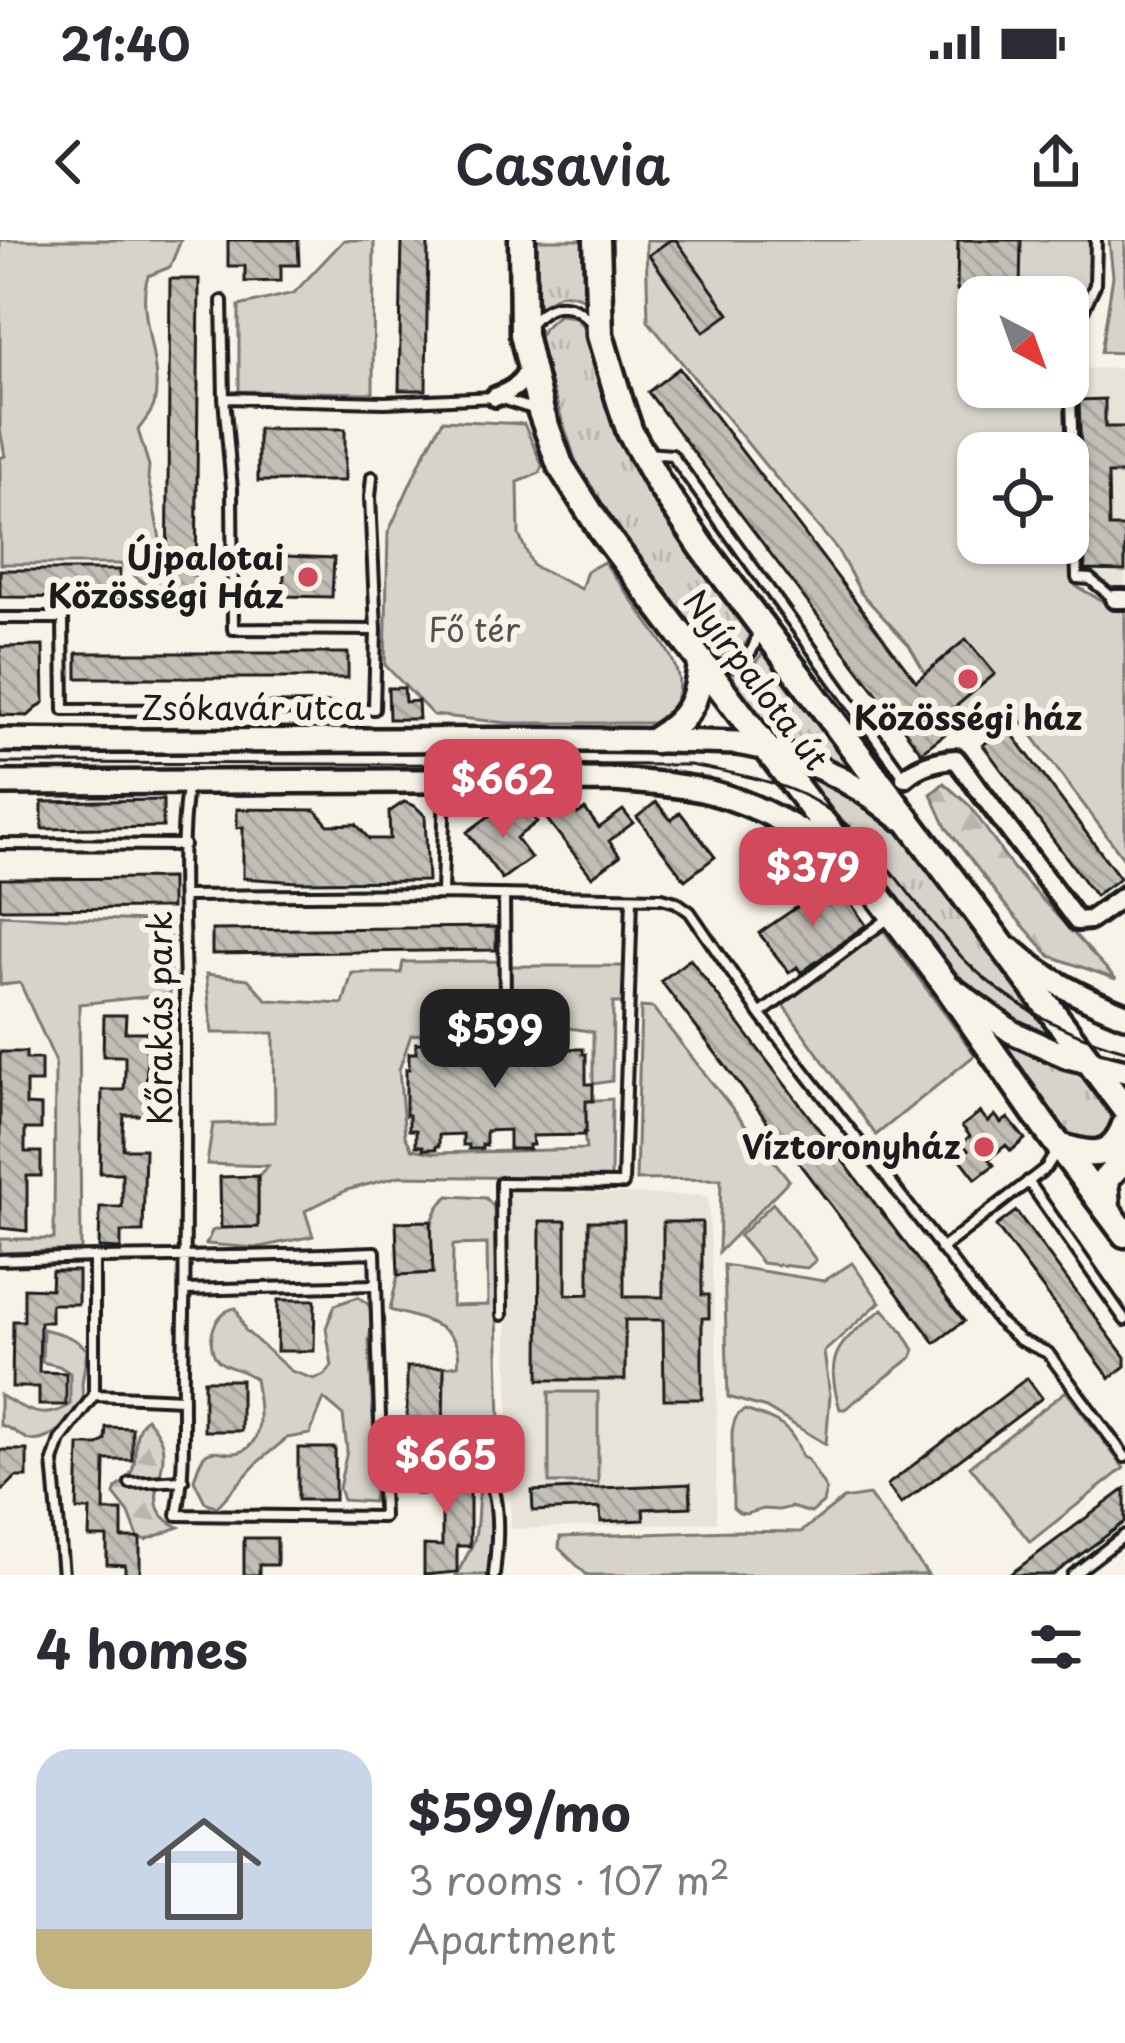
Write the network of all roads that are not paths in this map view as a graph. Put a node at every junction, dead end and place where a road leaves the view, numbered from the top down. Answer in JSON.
{"nodes":[{"id":1,"x":522,"y":240,"type":"edge"},
{"id":2,"x":597,"y":240,"type":"edge"},
{"id":3,"x":1096,"y":240,"type":"edge"},
{"id":4,"x":222,"y":301,"type":"dead end"},
{"id":5,"x":523,"y":334,"type":"junction"},
{"id":6,"x":600,"y":334,"type":"junction"},
{"id":7,"x":529,"y":365,"type":"junction"},
{"id":8,"x":495,"y":397,"type":"junction"},
{"id":9,"x":224,"y":398,"type":"junction"},
{"id":10,"x":541,"y":412,"type":"junction"},
{"id":11,"x":642,"y":453,"type":"junction"},
{"id":12,"x":371,"y":477,"type":"dead end"},
{"id":13,"x":1120,"y":599,"type":"edge"},
{"id":14,"x":0,"y":618,"type":"edge"},
{"id":15,"x":758,"y":621,"type":"junction"},
{"id":16,"x":376,"y":630,"type":"junction"},
{"id":17,"x":701,"y":661,"type":"junction"},
{"id":18,"x":0,"y":740,"type":"edge"},
{"id":19,"x":190,"y":740,"type":"junction"},
{"id":20,"x":655,"y":740,"type":"junction"},
{"id":21,"x":765,"y":747,"type":"junction"},
{"id":22,"x":188,"y":780,"type":"junction"},
{"id":23,"x":445,"y":781,"type":"junction"},
{"id":24,"x":0,"y":783,"type":"edge"},
{"id":25,"x":896,"y":785,"type":"junction"},
{"id":26,"x":914,"y":830,"type":"junction"},
{"id":27,"x":0,"y":844,"type":"edge"},
{"id":28,"x":184,"y":844,"type":"junction"},
{"id":29,"x":858,"y":867,"type":"junction"},
{"id":30,"x":442,"y":894,"type":"junction"},
{"id":31,"x":504,"y":895,"type":"junction"},
{"id":32,"x":184,"y":896,"type":"junction"},
{"id":33,"x":1125,"y":896,"type":"edge"},
{"id":34,"x":632,"y":898,"type":"junction"},
{"id":35,"x":893,"y":914,"type":"junction"},
{"id":36,"x":993,"y":932,"type":"junction"},
{"id":37,"x":946,"y":985,"type":"junction"},
{"id":38,"x":505,"y":1004,"type":"dead end"},
{"id":39,"x":760,"y":1014,"type":"junction"},
{"id":40,"x":1125,"y":1015,"type":"edge"},
{"id":41,"x":1092,"y":1064,"type":"junction"},
{"id":42,"x":1125,"y":1071,"type":"edge"},
{"id":43,"x":1125,"y":1108,"type":"edge"},
{"id":44,"x":1125,"y":1125,"type":"edge"},
{"id":45,"x":1059,"y":1147,"type":"junction"},
{"id":46,"x":1125,"y":1158,"type":"edge"},
{"id":47,"x":1028,"y":1181,"type":"junction"},
{"id":48,"x":1107,"y":1210,"type":"junction"},
{"id":49,"x":1125,"y":1234,"type":"edge"},
{"id":50,"x":941,"y":1249,"type":"junction"},
{"id":51,"x":94,"y":1257,"type":"junction"},
{"id":52,"x":184,"y":1257,"type":"junction"},
{"id":53,"x":0,"y":1260,"type":"edge"},
{"id":54,"x":375,"y":1286,"type":"junction"},
{"id":55,"x":186,"y":1290,"type":"junction"},
{"id":56,"x":502,"y":1316,"type":"dead end"},
{"id":57,"x":1125,"y":1320,"type":"edge"},
{"id":58,"x":94,"y":1395,"type":"junction"},
{"id":59,"x":182,"y":1400,"type":"junction"},
{"id":60,"x":380,"y":1439,"type":"junction"},
{"id":61,"x":1125,"y":1457,"type":"edge"},
{"id":62,"x":183,"y":1480,"type":"junction"},
{"id":63,"x":130,"y":1483,"type":"dead end"},
{"id":64,"x":1125,"y":1535,"type":"edge"},
{"id":65,"x":63,"y":1575,"type":"edge"},
{"id":66,"x":494,"y":1575,"type":"edge"},
{"id":67,"x":1072,"y":1575,"type":"edge"}],
"edges":[{"from":1,"to":5,"type":"main road","name":"Nyírpalota út"},
{"from":2,"to":6,"type":"main road","name":"Nyírpalota út"},
{"from":3,"to":13,"type":"lane"},
{"from":4,"to":9,"type":"lane"},
{"from":5,"to":6,"type":"lane"},
{"from":5,"to":7,"type":"main road","name":"Nyírpalota út"},
{"from":6,"to":11,"type":"main road","name":"Nyírpalota út"},
{"from":7,"to":8,"type":"street"},
{"from":7,"to":10,"type":"main road","name":"Nyírpalota út"},
{"from":8,"to":9,"type":"lane"},
{"from":8,"to":10,"type":"lane"},
{"from":9,"to":16,"type":"lane"},
{"from":10,"to":17,"type":"main road","name":"Nyírpalota út"},
{"from":11,"to":15,"type":"main road","name":"Nyírpalota út"},
{"from":11,"to":25,"type":"lane"},
{"from":12,"to":16,"type":"lane"},
{"from":14,"to":16,"type":"lane"},
{"from":15,"to":17,"type":"lane"},
{"from":15,"to":25,"type":"main road","name":"Nyírpalota út"},
{"from":17,"to":20,"type":"main road"},
{"from":17,"to":21,"type":"main road","name":"Nyírpalota út"},
{"from":18,"to":19,"type":"street","name":"Zsókavár utca"},
{"from":19,"to":20,"type":"street","name":"Zsókavár utca"},
{"from":19,"to":22,"type":"street"},
{"from":20,"to":21,"type":"street","name":"Zsókavár utca"},
{"from":21,"to":26,"type":"street","name":"Zsókavár utca"},
{"from":21,"to":29,"type":"main road","name":"Nyírpalota út"},
{"from":22,"to":23,"type":"street"},
{"from":22,"to":24,"type":"street"},
{"from":22,"to":28,"type":"lane","name":"Kőrakás park"},
{"from":23,"to":29,"type":"street"},
{"from":23,"to":30,"type":"lane"},
{"from":25,"to":26,"type":"main road","name":"Nyírpalota út"},
{"from":25,"to":33,"type":"street"},
{"from":26,"to":36,"type":"main road","name":"Nyírpalota út"},
{"from":27,"to":28,"type":"lane"},
{"from":28,"to":32,"type":"lane","name":"Kőrakás park"},
{"from":29,"to":35,"type":"main road","name":"Nyírpalota út"},
{"from":30,"to":31,"type":"lane"},
{"from":30,"to":32,"type":"lane"},
{"from":31,"to":34,"type":"lane"},
{"from":31,"to":38,"type":"lane"},
{"from":32,"to":52,"type":"lane","name":"Kőrakás park"},
{"from":34,"to":39,"type":"lane"},
{"from":34,"to":56,"type":"lane"},
{"from":35,"to":37,"type":"main road","name":"Nyírpalota út"},
{"from":35,"to":39,"type":"lane"},
{"from":36,"to":40,"type":"street"},
{"from":36,"to":41,"type":"main road","name":"Nyírpalota út"},
{"from":37,"to":41,"type":"street"},
{"from":37,"to":45,"type":"main road","name":"Nyírpalota út"},
{"from":39,"to":50,"type":"lane"},
{"from":41,"to":42,"type":"street"},
{"from":41,"to":43,"type":"main road","name":"Nyírpalota út"},
{"from":44,"to":45,"type":"main road"},
{"from":45,"to":47,"type":"lane"},
{"from":45,"to":48,"type":"main road","name":"Nyírpalota út"},
{"from":46,"to":48,"type":"main road"},
{"from":47,"to":50,"type":"lane"},
{"from":47,"to":57,"type":"lane"},
{"from":48,"to":49,"type":"main road","name":"Nyírpalota út"},
{"from":50,"to":61,"type":"lane"},
{"from":51,"to":52,"type":"lane"},
{"from":51,"to":53,"type":"lane"},
{"from":51,"to":58,"type":"lane"},
{"from":52,"to":54,"type":"lane"},
{"from":52,"to":55,"type":"lane","name":"Kőrakás park"},
{"from":54,"to":55,"type":"lane"},
{"from":54,"to":60,"type":"lane","name":"Kőrakás park"},
{"from":55,"to":59,"type":"lane","name":"Kőrakás park"},
{"from":58,"to":59,"type":"lane"},
{"from":58,"to":65,"type":"lane"},
{"from":59,"to":62,"type":"lane","name":"Kőrakás park"},
{"from":60,"to":62,"type":"lane","name":"Kőrakás park"},
{"from":60,"to":66,"type":"lane"},
{"from":62,"to":63,"type":"lane"},
{"from":64,"to":67,"type":"lane"}]}
